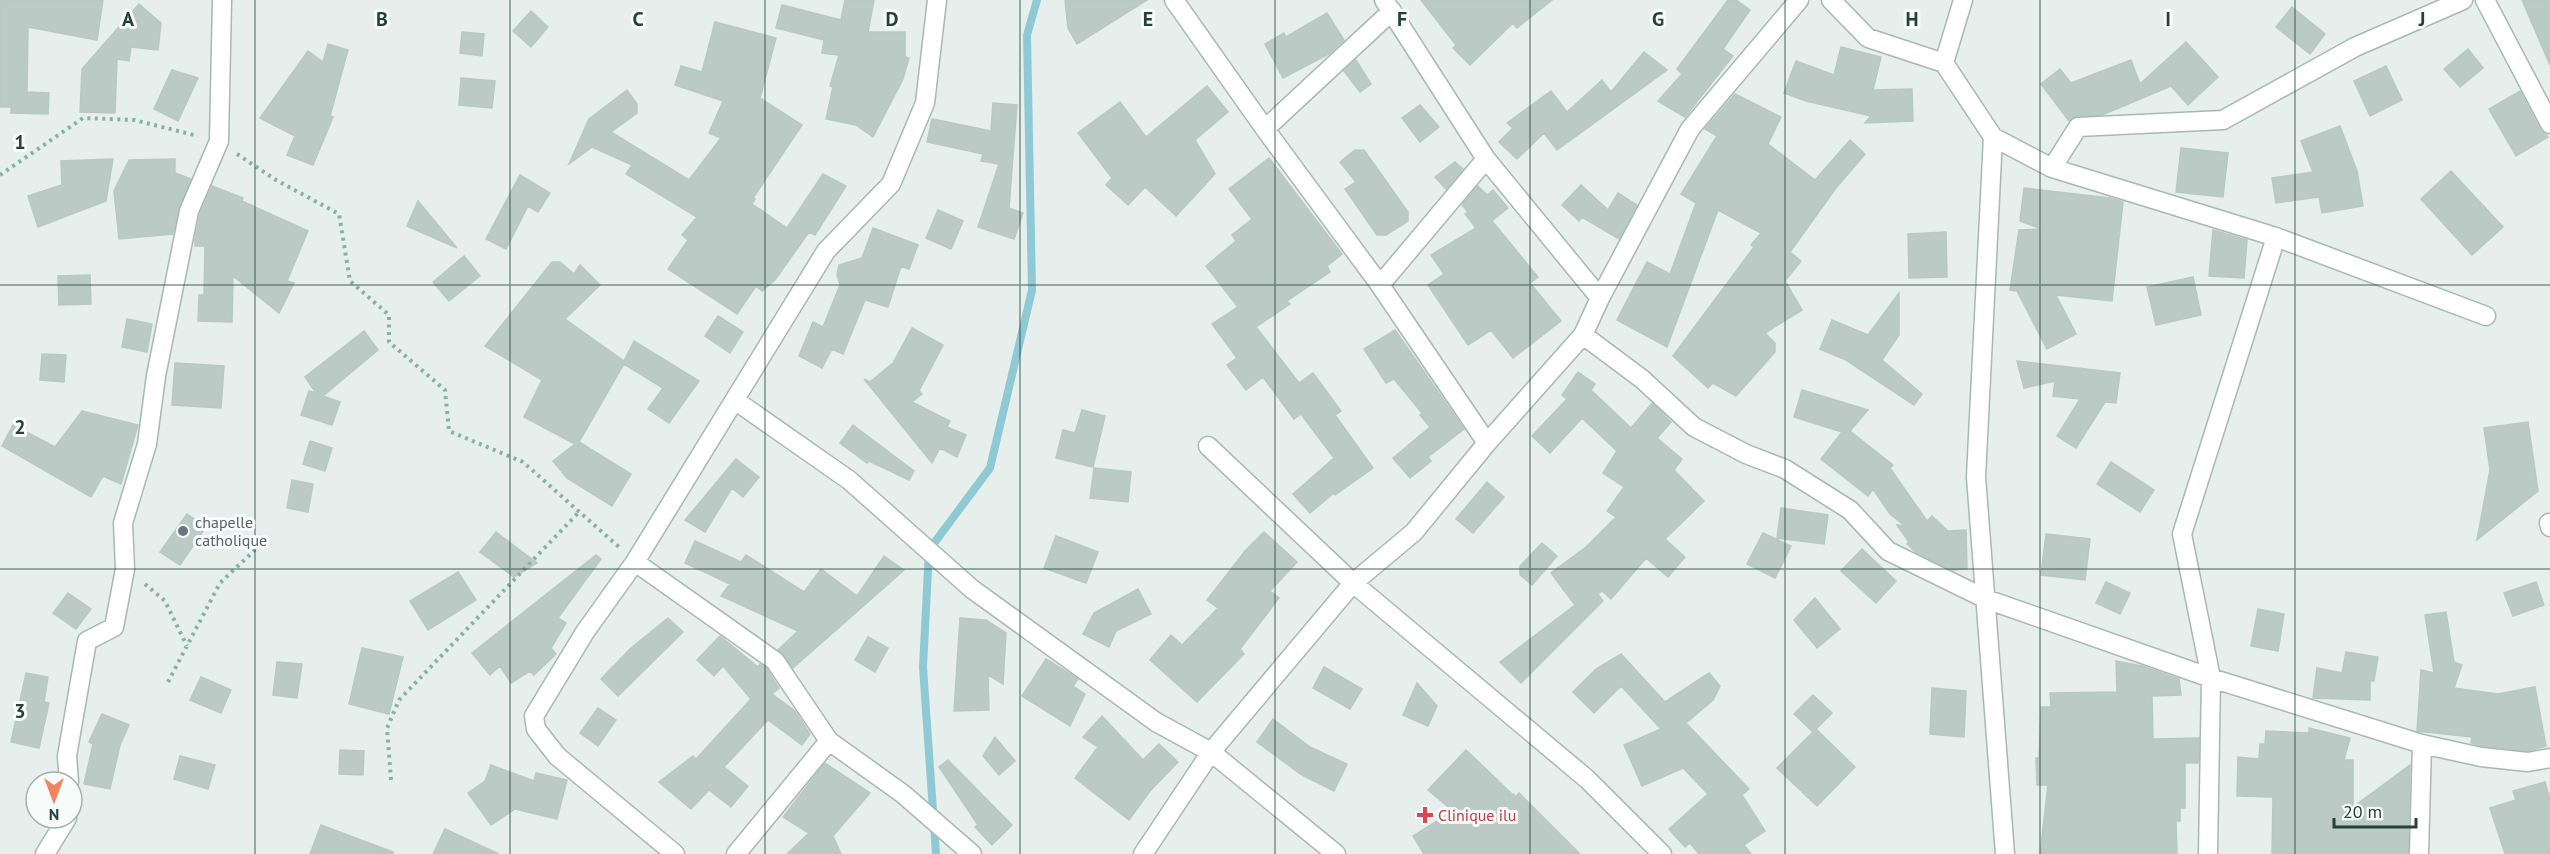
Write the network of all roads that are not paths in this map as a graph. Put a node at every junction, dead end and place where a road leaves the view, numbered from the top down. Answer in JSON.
{"nodes":[{"id":1,"x":222,"y":0,"type":"edge"},
{"id":2,"x":937,"y":0,"type":"edge"},
{"id":3,"x":1174,"y":0,"type":"edge"},
{"id":4,"x":1799,"y":0,"type":"edge"},
{"id":5,"x":1831,"y":0,"type":"edge"},
{"id":6,"x":1963,"y":0,"type":"edge"},
{"id":7,"x":2463,"y":0,"type":"edge"},
{"id":8,"x":2485,"y":0,"type":"edge"},
{"id":9,"x":1388,"y":5,"type":"edge"},
{"id":10,"x":1944,"y":63,"type":"junction"},
{"id":11,"x":2550,"y":124,"type":"edge"},
{"id":12,"x":1265,"y":129,"type":"junction"},
{"id":13,"x":1993,"y":137,"type":"junction"},
{"id":14,"x":1486,"y":159,"type":"junction"},
{"id":15,"x":2052,"y":168,"type":"junction"},
{"id":16,"x":2276,"y":237,"type":"junction"},
{"id":17,"x":1380,"y":285,"type":"junction"},
{"id":18,"x":1600,"y":298,"type":"junction"},
{"id":19,"x":2486,"y":316,"type":"dead end"},
{"id":20,"x":1583,"y":335,"type":"junction"},
{"id":21,"x":736,"y":401,"type":"junction"},
{"id":22,"x":1487,"y":443,"type":"junction"},
{"id":23,"x":1208,"y":446,"type":"dead end"},
{"id":24,"x":635,"y":562,"type":"junction"},
{"id":25,"x":1353,"y":583,"type":"junction"},
{"id":26,"x":1986,"y":599,"type":"junction"},
{"id":27,"x":2211,"y":678,"type":"junction"},
{"id":28,"x":829,"y":741,"type":"junction"},
{"id":29,"x":2422,"y":744,"type":"junction"},
{"id":30,"x":1211,"y":752,"type":"junction"},
{"id":31,"x":2550,"y":758,"type":"edge"},
{"id":32,"x":68,"y":770,"type":"edge"},
{"id":33,"x":60,"y":830,"type":"edge"},
{"id":34,"x":45,"y":854,"type":"edge"},
{"id":35,"x":675,"y":854,"type":"edge"},
{"id":36,"x":736,"y":854,"type":"edge"},
{"id":37,"x":972,"y":854,"type":"edge"},
{"id":38,"x":1143,"y":854,"type":"edge"},
{"id":39,"x":1336,"y":854,"type":"edge"},
{"id":40,"x":1662,"y":854,"type":"edge"},
{"id":41,"x":2005,"y":854,"type":"edge"},
{"id":42,"x":2208,"y":854,"type":"edge"},
{"id":43,"x":2419,"y":854,"type":"edge"}],
"edges":[{"from":1,"to":32,"type":"street"},
{"from":2,"to":21,"type":"street"},
{"from":3,"to":12,"type":"street"},
{"from":4,"to":18,"type":"street"},
{"from":5,"to":10,"type":"street"},
{"from":6,"to":10,"type":"street"},
{"from":7,"to":15,"type":"street"},
{"from":8,"to":11,"type":"street"},
{"from":9,"to":12,"type":"street"},
{"from":9,"to":14,"type":"street"},
{"from":10,"to":13,"type":"street"},
{"from":12,"to":17,"type":"street"},
{"from":13,"to":15,"type":"street"},
{"from":13,"to":26,"type":"street"},
{"from":14,"to":17,"type":"street"},
{"from":14,"to":18,"type":"street"},
{"from":15,"to":16,"type":"street"},
{"from":16,"to":19,"type":"street"},
{"from":16,"to":27,"type":"street"},
{"from":17,"to":22,"type":"street"},
{"from":18,"to":20,"type":"street"},
{"from":20,"to":22,"type":"street"},
{"from":20,"to":26,"type":"street"},
{"from":21,"to":24,"type":"street"},
{"from":21,"to":30,"type":"street"},
{"from":22,"to":25,"type":"street"},
{"from":23,"to":25,"type":"street"},
{"from":24,"to":28,"type":"street"},
{"from":24,"to":35,"type":"street"},
{"from":25,"to":30,"type":"street"},
{"from":25,"to":40,"type":"street"},
{"from":26,"to":27,"type":"street"},
{"from":26,"to":41,"type":"street"},
{"from":27,"to":29,"type":"street"},
{"from":27,"to":42,"type":"street"},
{"from":28,"to":36,"type":"street"},
{"from":28,"to":37,"type":"street"},
{"from":29,"to":31,"type":"street"},
{"from":29,"to":43,"type":"street"},
{"from":30,"to":38,"type":"street"},
{"from":30,"to":39,"type":"street"},
{"from":33,"to":34,"type":"street"}]}
